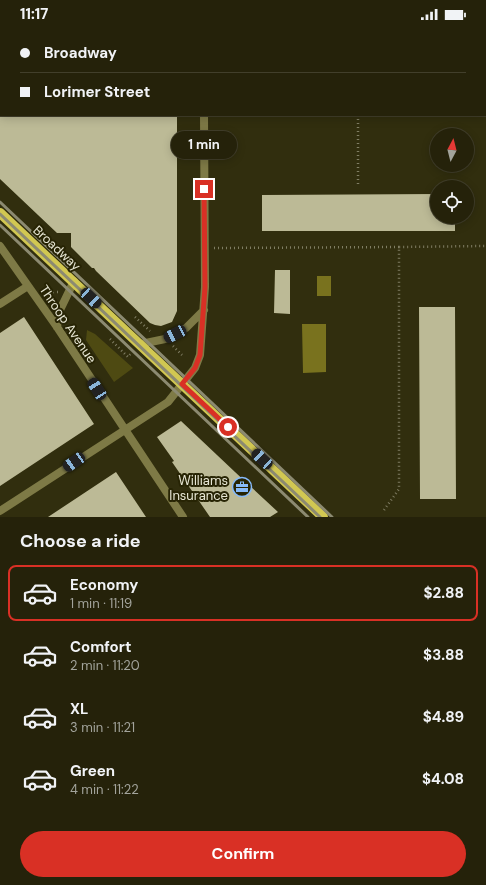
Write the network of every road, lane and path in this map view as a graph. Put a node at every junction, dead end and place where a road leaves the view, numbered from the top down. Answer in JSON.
{"nodes":[{"id":1,"x":204,"y":116,"type":"edge"},
{"id":2,"x":358,"y":116,"type":"edge"},
{"id":3,"x":358,"y":184,"type":"dead end"},
{"id":4,"x":0,"y":213,"type":"edge"},
{"id":5,"x":0,"y":246,"type":"edge"},
{"id":6,"x":486,"y":246,"type":"edge"},
{"id":7,"x":399,"y":247,"type":"junction"},
{"id":8,"x":205,"y":248,"type":"junction"},
{"id":9,"x":74,"y":281,"type":"junction"},
{"id":10,"x":28,"y":286,"type":"junction"},
{"id":11,"x":49,"y":292,"type":"dead end"},
{"id":12,"x":60,"y":292,"type":"dead end"},
{"id":13,"x":0,"y":304,"type":"edge"},
{"id":14,"x":204,"y":310,"type":"junction"},
{"id":15,"x":135,"y":317,"type":"dead end"},
{"id":16,"x":57,"y":327,"type":"junction"},
{"id":17,"x":151,"y":332,"type":"dead end"},
{"id":18,"x":110,"y":339,"type":"dead end"},
{"id":19,"x":141,"y":344,"type":"junction"},
{"id":20,"x":171,"y":344,"type":"dead end"},
{"id":21,"x":128,"y":357,"type":"dead end"},
{"id":22,"x":179,"y":359,"type":"dead end"},
{"id":23,"x":182,"y":384,"type":"junction"},
{"id":24,"x":124,"y":430,"type":"junction"},
{"id":25,"x":384,"y":510,"type":"dead end"},
{"id":26,"x":0,"y":511,"type":"edge"},
{"id":27,"x":318,"y":515,"type":"edge"},
{"id":28,"x":183,"y":517,"type":"edge"}],
"edges":[{"from":1,"to":8,"type":"street"},
{"from":2,"to":3,"type":"path"},
{"from":4,"to":9,"type":"main road","name":"Broadway"},
{"from":5,"to":10,"type":"street","name":"Throop Avenue"},
{"from":6,"to":7,"type":"path"},
{"from":7,"to":8,"type":"path"},
{"from":7,"to":25,"type":"path"},
{"from":8,"to":14,"type":"street"},
{"from":9,"to":16,"type":"street"},
{"from":9,"to":19,"type":"main road","name":"Broadway"},
{"from":10,"to":13,"type":"street"},
{"from":10,"to":16,"type":"street","name":"Throop Avenue"},
{"from":11,"to":12,"type":"path"},
{"from":14,"to":19,"type":"street"},
{"from":14,"to":23,"type":"street"},
{"from":15,"to":17,"type":"path"},
{"from":16,"to":24,"type":"street","name":"Throop Avenue"},
{"from":18,"to":21,"type":"path"},
{"from":19,"to":23,"type":"main road","name":"Broadway"},
{"from":20,"to":22,"type":"path"},
{"from":23,"to":24,"type":"street"},
{"from":23,"to":27,"type":"main road","name":"Broadway"},
{"from":24,"to":26,"type":"street"},
{"from":24,"to":28,"type":"street","name":"Throop Avenue"}]}
